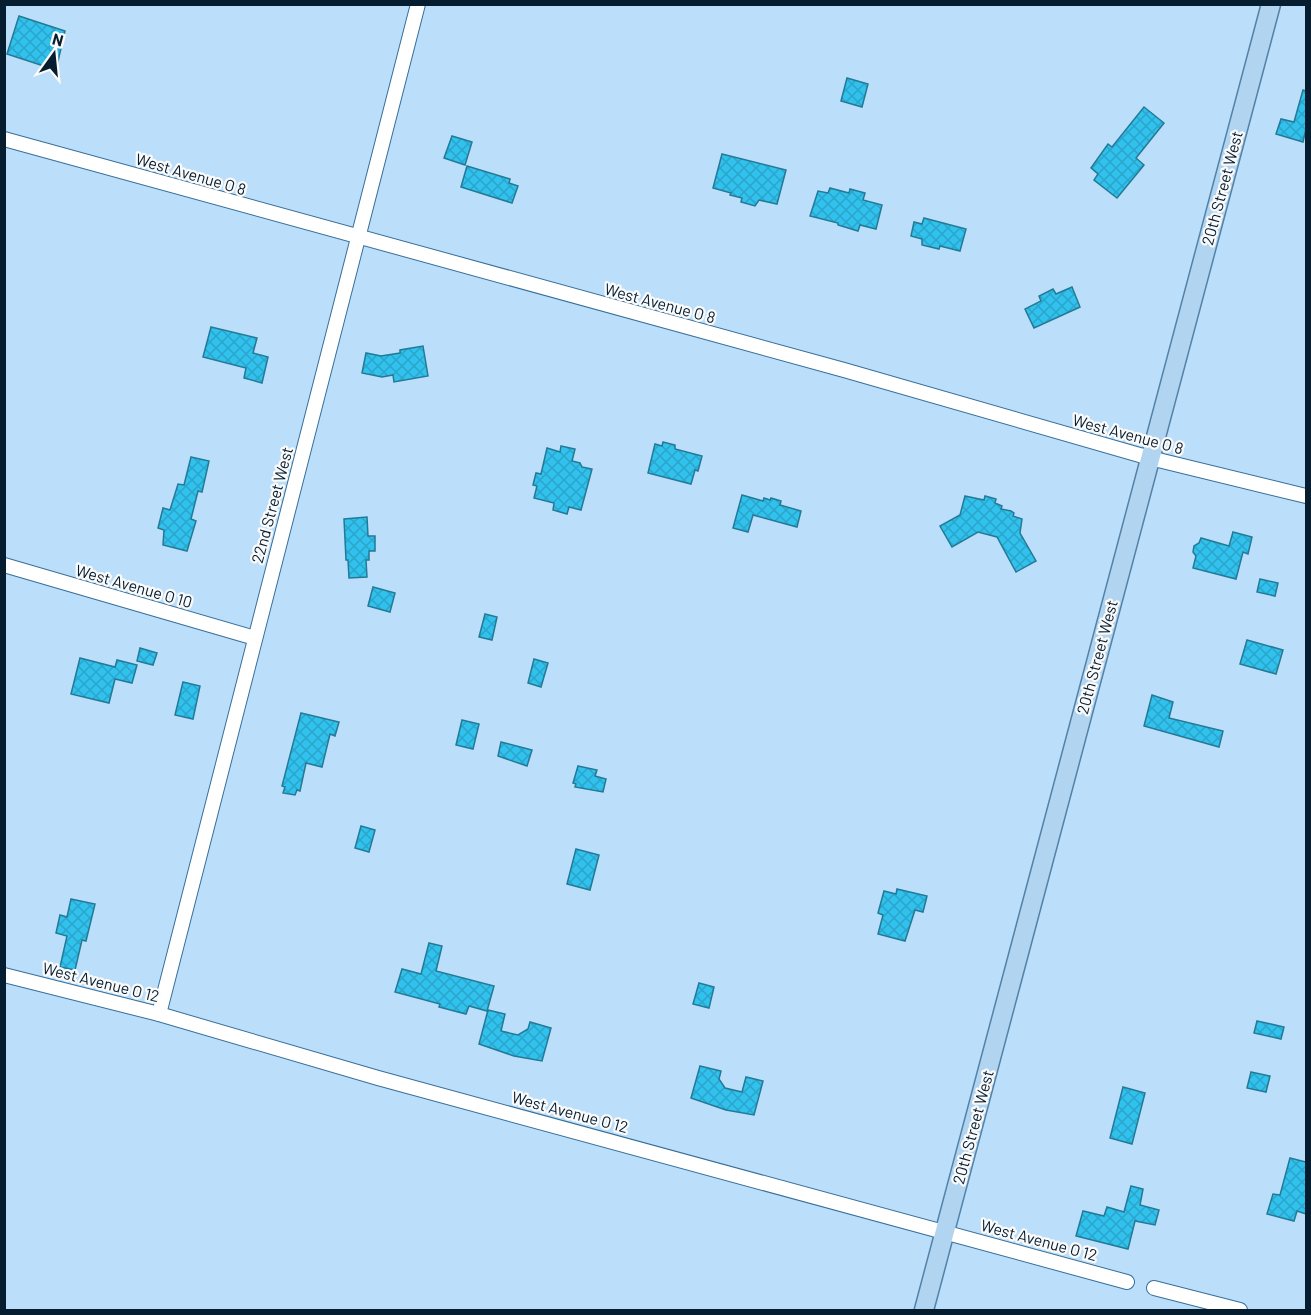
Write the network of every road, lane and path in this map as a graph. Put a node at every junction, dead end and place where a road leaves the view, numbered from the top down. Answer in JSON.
{"nodes":[{"id":1,"x":418,"y":4,"type":"edge"},
{"id":2,"x":1271,"y":4,"type":"edge"},
{"id":3,"x":4,"y":139,"type":"edge"},
{"id":4,"x":359,"y":238,"type":"junction"},
{"id":5,"x":1150,"y":458,"type":"junction"},
{"id":6,"x":1306,"y":496,"type":"edge"},
{"id":7,"x":4,"y":565,"type":"edge"},
{"id":8,"x":255,"y":638,"type":"junction"},
{"id":9,"x":4,"y":975,"type":"edge"},
{"id":10,"x":159,"y":1014,"type":"junction"},
{"id":11,"x":946,"y":1232,"type":"junction"},
{"id":12,"x":1127,"y":1282,"type":"dead end"},
{"id":13,"x":1154,"y":1288,"type":"dead end"},
{"id":14,"x":924,"y":1311,"type":"edge"},
{"id":15,"x":1240,"y":1311,"type":"edge"}],
"edges":[{"from":1,"to":4,"type":"street","name":"22nd Street West"},
{"from":2,"to":5,"type":"main road","name":"20th Street West"},
{"from":3,"to":4,"type":"street","name":"West Avenue O 8"},
{"from":4,"to":5,"type":"street","name":"West Avenue O 8"},
{"from":4,"to":8,"type":"street","name":"22nd Street West"},
{"from":5,"to":6,"type":"street","name":"West Avenue O 8"},
{"from":5,"to":11,"type":"main road","name":"20th Street West"},
{"from":7,"to":8,"type":"street","name":"West Avenue O 10"},
{"from":8,"to":10,"type":"street","name":"22nd Street West"},
{"from":9,"to":10,"type":"street","name":"West Avenue O 12"},
{"from":10,"to":11,"type":"street","name":"West Avenue O 12"},
{"from":11,"to":12,"type":"street","name":"West Avenue O 12"},
{"from":11,"to":14,"type":"main road","name":"20th Street West"},
{"from":13,"to":15,"type":"street"}]}
